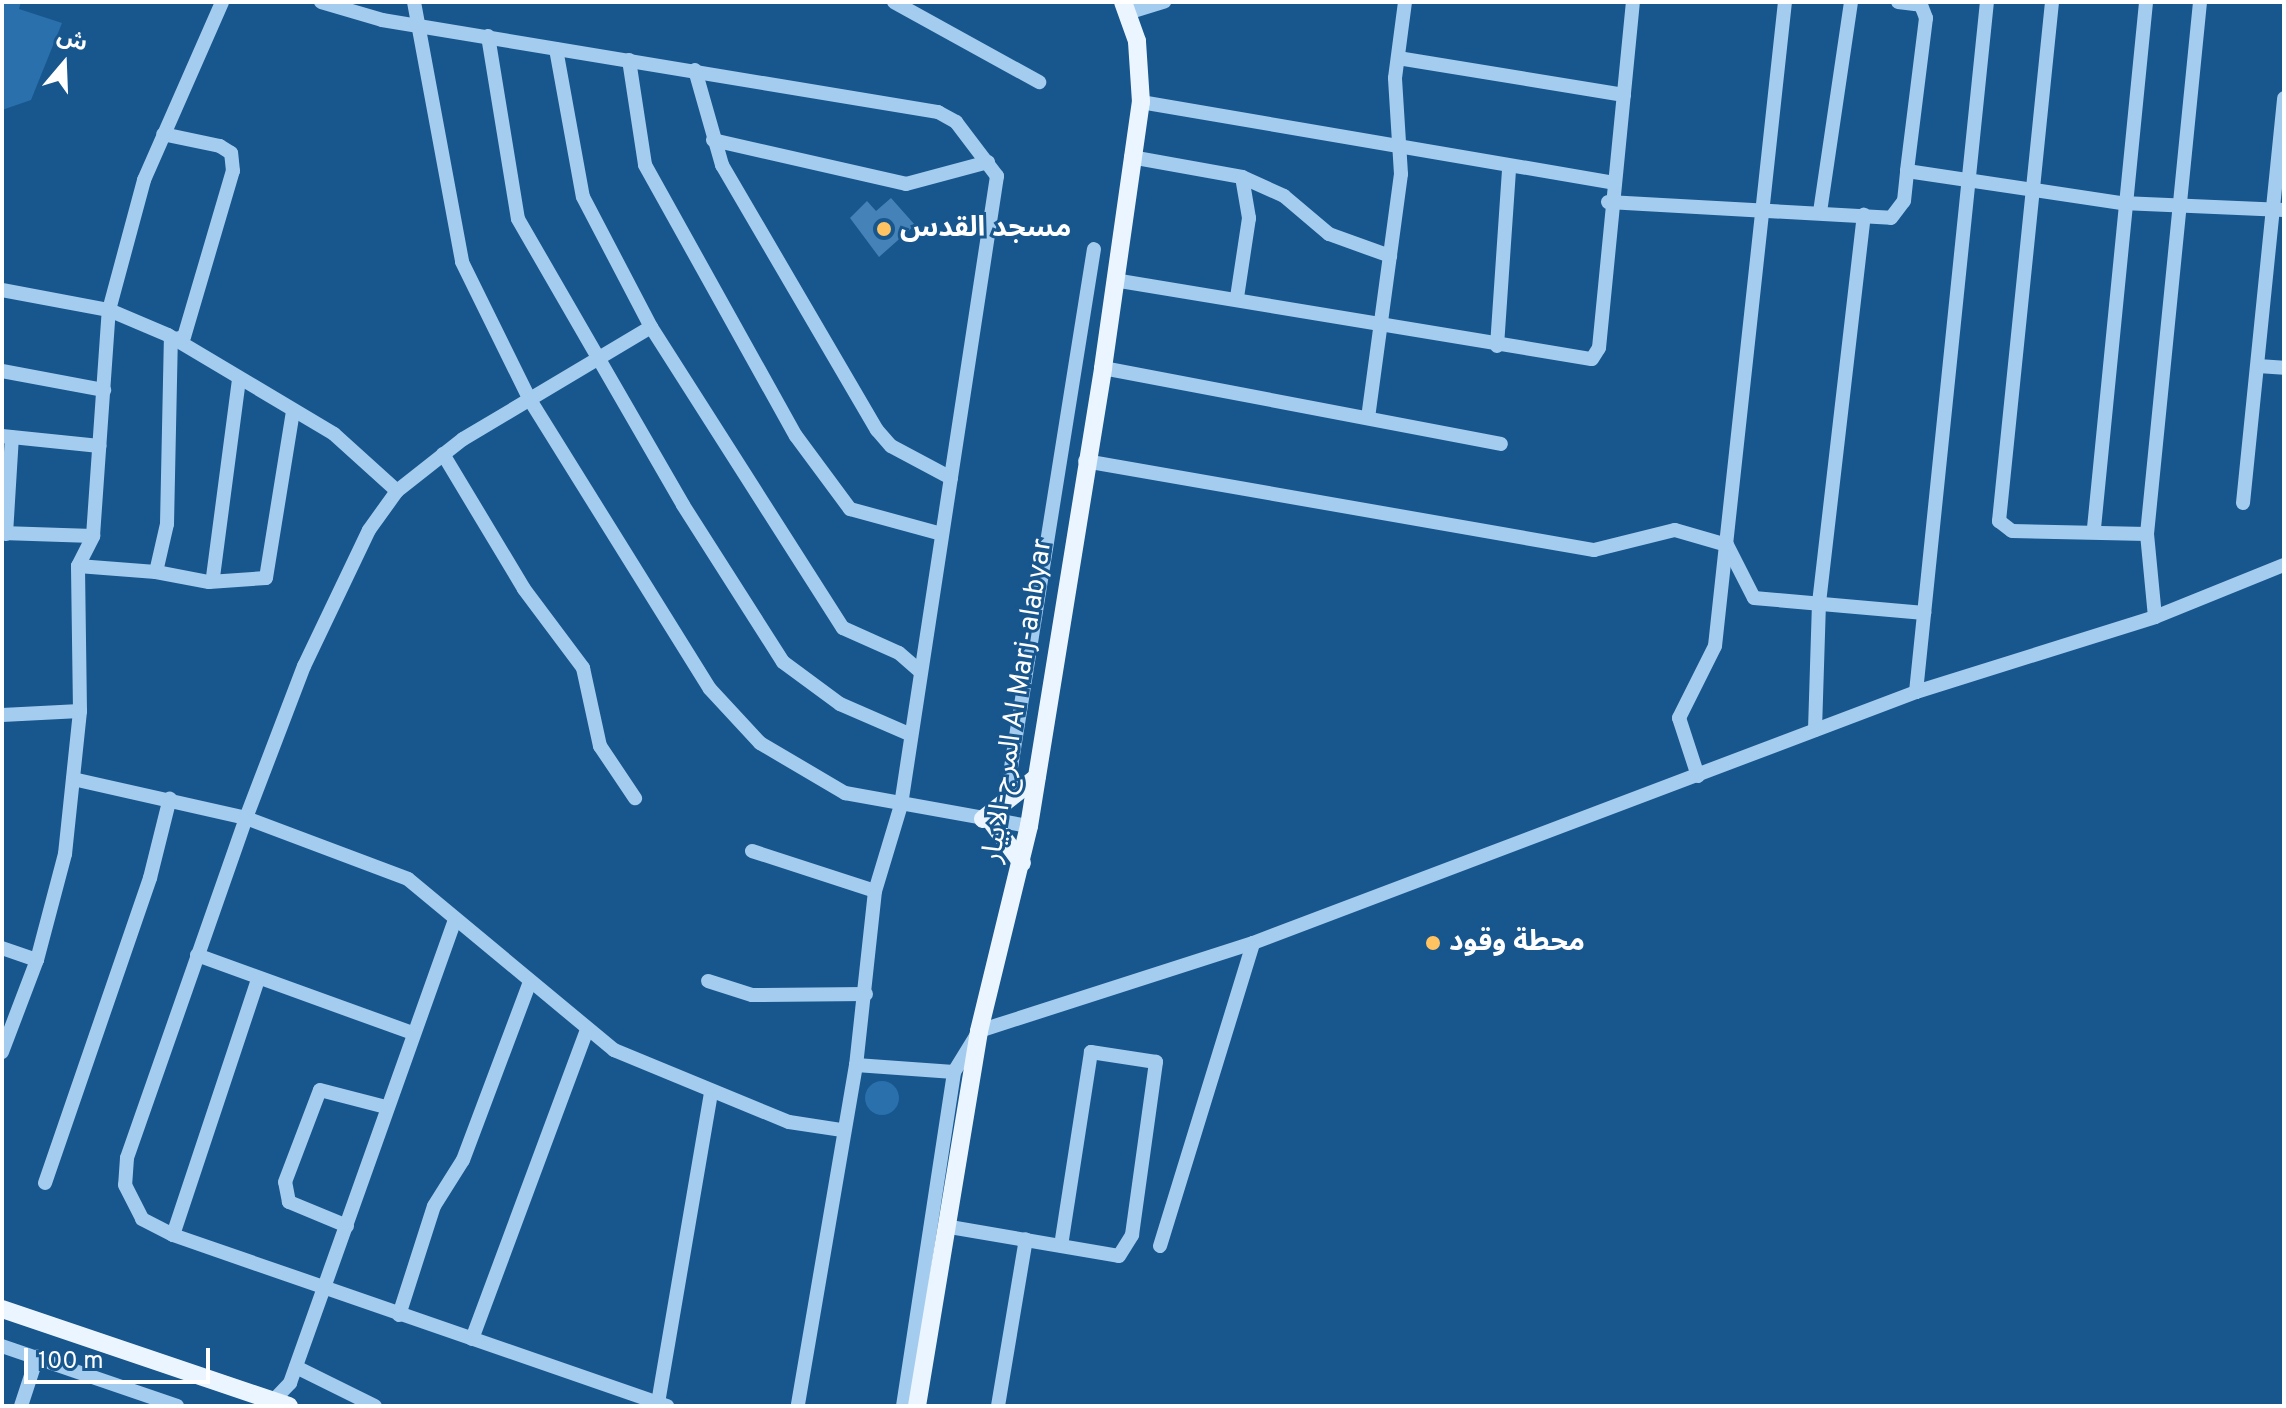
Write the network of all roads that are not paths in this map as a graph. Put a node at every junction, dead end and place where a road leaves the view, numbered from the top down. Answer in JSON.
{"nodes":[{"id":1,"x":222,"y":2,"type":"edge"},
{"id":2,"x":321,"y":2,"type":"edge"},
{"id":3,"x":414,"y":2,"type":"edge"},
{"id":4,"x":894,"y":2,"type":"edge"},
{"id":5,"x":1164,"y":2,"type":"edge"},
{"id":6,"x":1405,"y":2,"type":"edge"},
{"id":7,"x":1633,"y":2,"type":"edge"},
{"id":8,"x":1785,"y":2,"type":"edge"},
{"id":9,"x":1851,"y":2,"type":"edge"},
{"id":10,"x":1898,"y":2,"type":"edge"},
{"id":11,"x":1987,"y":2,"type":"edge"},
{"id":12,"x":2052,"y":2,"type":"edge"},
{"id":13,"x":2146,"y":2,"type":"edge"},
{"id":14,"x":2200,"y":2,"type":"edge"},
{"id":15,"x":1125,"y":8,"type":"edge"},
{"id":16,"x":415,"y":25,"type":"junction"},
{"id":17,"x":488,"y":36,"type":"junction"},
{"id":18,"x":556,"y":49,"type":"junction"},
{"id":19,"x":1398,"y":58,"type":"junction"},
{"id":20,"x":629,"y":60,"type":"junction"},
{"id":21,"x":695,"y":70,"type":"junction"},
{"id":22,"x":1039,"y":82,"type":"dead end"},
{"id":23,"x":1624,"y":95,"type":"junction"},
{"id":24,"x":2284,"y":98,"type":"edge"},
{"id":25,"x":1141,"y":102,"type":"junction"},
{"id":26,"x":163,"y":134,"type":"junction"},
{"id":27,"x":713,"y":140,"type":"junction"},
{"id":28,"x":1403,"y":148,"type":"junction"},
{"id":29,"x":1131,"y":157,"type":"junction"},
{"id":30,"x":988,"y":162,"type":"junction"},
{"id":31,"x":1509,"y":168,"type":"junction"},
{"id":32,"x":1907,"y":171,"type":"junction"},
{"id":33,"x":1968,"y":176,"type":"junction"},
{"id":34,"x":1242,"y":177,"type":"junction"},
{"id":35,"x":1611,"y":182,"type":"junction"},
{"id":36,"x":2034,"y":193,"type":"junction"},
{"id":37,"x":1608,"y":202,"type":"junction"},
{"id":38,"x":2122,"y":203,"type":"junction"},
{"id":39,"x":2179,"y":208,"type":"junction"},
{"id":40,"x":1820,"y":212,"type":"junction"},
{"id":41,"x":2279,"y":212,"type":"edge"},
{"id":42,"x":1762,"y":213,"type":"junction"},
{"id":43,"x":1864,"y":215,"type":"junction"},
{"id":44,"x":1094,"y":249,"type":"dead end"},
{"id":45,"x":1390,"y":256,"type":"junction"},
{"id":46,"x":1114,"y":280,"type":"junction"},
{"id":47,"x":2,"y":290,"type":"edge"},
{"id":48,"x":1237,"y":297,"type":"junction"},
{"id":49,"x":109,"y":310,"type":"junction"},
{"id":50,"x":1381,"y":325,"type":"junction"},
{"id":51,"x":651,"y":327,"type":"junction"},
{"id":52,"x":171,"y":340,"type":"junction"},
{"id":53,"x":1497,"y":346,"type":"junction"},
{"id":54,"x":598,"y":359,"type":"junction"},
{"id":55,"x":2258,"y":366,"type":"junction"},
{"id":56,"x":1103,"y":368,"type":"junction"},
{"id":57,"x":2284,"y":368,"type":"edge"},
{"id":58,"x":2,"y":371,"type":"edge"},
{"id":59,"x":239,"y":379,"type":"junction"},
{"id":60,"x":104,"y":390,"type":"junction"},
{"id":61,"x":530,"y":400,"type":"junction"},
{"id":62,"x":293,"y":412,"type":"junction"},
{"id":63,"x":1368,"y":418,"type":"junction"},
{"id":64,"x":7,"y":436,"type":"edge"},
{"id":65,"x":1501,"y":444,"type":"dead end"},
{"id":66,"x":99,"y":446,"type":"junction"},
{"id":67,"x":443,"y":454,"type":"junction"},
{"id":68,"x":1085,"y":461,"type":"junction"},
{"id":69,"x":951,"y":478,"type":"junction"},
{"id":70,"x":397,"y":491,"type":"junction"},
{"id":71,"x":2243,"y":503,"type":"dead end"},
{"id":72,"x":2094,"y":528,"type":"junction"},
{"id":73,"x":1047,"y":531,"type":"junction"},
{"id":74,"x":4,"y":534,"type":"edge"},
{"id":75,"x":942,"y":534,"type":"junction"},
{"id":76,"x":2147,"y":534,"type":"junction"},
{"id":77,"x":1073,"y":535,"type":"junction"},
{"id":78,"x":93,"y":536,"type":"junction"},
{"id":79,"x":1727,"y":545,"type":"junction"},
{"id":80,"x":2284,"y":565,"type":"edge"},
{"id":81,"x":78,"y":566,"type":"junction"},
{"id":82,"x":156,"y":572,"type":"junction"},
{"id":83,"x":213,"y":577,"type":"junction"},
{"id":84,"x":1819,"y":603,"type":"junction"},
{"id":85,"x":1924,"y":613,"type":"junction"},
{"id":86,"x":2155,"y":617,"type":"junction"},
{"id":87,"x":920,"y":671,"type":"junction"},
{"id":88,"x":1916,"y":692,"type":"junction"},
{"id":89,"x":80,"y":711,"type":"junction"},
{"id":90,"x":2,"y":715,"type":"edge"},
{"id":91,"x":1815,"y":730,"type":"junction"},
{"id":92,"x":909,"y":734,"type":"junction"},
{"id":93,"x":1698,"y":776,"type":"junction"},
{"id":94,"x":1037,"y":777,"type":"junction"},
{"id":95,"x":73,"y":779,"type":"junction"},
{"id":96,"x":170,"y":798,"type":"junction"},
{"id":97,"x":635,"y":798,"type":"dead end"},
{"id":98,"x":901,"y":805,"type":"junction"},
{"id":99,"x":993,"y":816,"type":"junction"},
{"id":100,"x":246,"y":818,"type":"junction"},
{"id":101,"x":1029,"y":826,"type":"junction"},
{"id":102,"x":752,"y":851,"type":"dead end"},
{"id":103,"x":1022,"y":863,"type":"junction"},
{"id":104,"x":875,"y":891,"type":"junction"},
{"id":105,"x":454,"y":922,"type":"junction"},
{"id":106,"x":1253,"y":943,"type":"junction"},
{"id":107,"x":2,"y":948,"type":"edge"},
{"id":108,"x":197,"y":955,"type":"junction"},
{"id":109,"x":37,"y":960,"type":"junction"},
{"id":110,"x":258,"y":979,"type":"junction"},
{"id":111,"x":708,"y":981,"type":"dead end"},
{"id":112,"x":529,"y":984,"type":"junction"},
{"id":113,"x":866,"y":994,"type":"junction"},
{"id":114,"x":979,"y":1031,"type":"junction"},
{"id":115,"x":413,"y":1033,"type":"junction"},
{"id":116,"x":586,"y":1033,"type":"junction"},
{"id":117,"x":2,"y":1052,"type":"edge"},
{"id":118,"x":856,"y":1065,"type":"junction"},
{"id":119,"x":954,"y":1072,"type":"junction"},
{"id":120,"x":711,"y":1092,"type":"junction"},
{"id":121,"x":386,"y":1107,"type":"junction"},
{"id":122,"x":842,"y":1130,"type":"junction"},
{"id":123,"x":45,"y":1183,"type":"dead end"},
{"id":124,"x":347,"y":1226,"type":"junction"},
{"id":125,"x":950,"y":1227,"type":"junction"},
{"id":126,"x":173,"y":1235,"type":"junction"},
{"id":127,"x":1026,"y":1239,"type":"junction"},
{"id":128,"x":1061,"y":1246,"type":"junction"},
{"id":129,"x":1160,"y":1246,"type":"dead end"},
{"id":130,"x":319,"y":1288,"type":"junction"},
{"id":131,"x":2,"y":1309,"type":"edge"},
{"id":132,"x":399,"y":1315,"type":"junction"},
{"id":133,"x":472,"y":1339,"type":"junction"},
{"id":134,"x":2,"y":1346,"type":"edge"},
{"id":135,"x":37,"y":1357,"type":"junction"},
{"id":136,"x":296,"y":1367,"type":"junction"},
{"id":137,"x":276,"y":1404,"type":"edge"},
{"id":138,"x":662,"y":1404,"type":"edge"},
{"id":139,"x":21,"y":1406,"type":"edge"},
{"id":140,"x":177,"y":1406,"type":"edge"},
{"id":141,"x":375,"y":1406,"type":"edge"},
{"id":142,"x":798,"y":1406,"type":"edge"},
{"id":143,"x":903,"y":1406,"type":"edge"},
{"id":144,"x":917,"y":1406,"type":"edge"},
{"id":145,"x":998,"y":1406,"type":"edge"}],
"edges":[{"from":1,"to":26,"type":"street"},
{"from":2,"to":16,"type":"street"},
{"from":3,"to":16,"type":"street"},
{"from":4,"to":22,"type":"street"},
{"from":5,"to":15,"type":"street"},
{"from":6,"to":19,"type":"street"},
{"from":7,"to":23,"type":"street"},
{"from":8,"to":42,"type":"street"},
{"from":9,"to":40,"type":"street"},
{"from":10,"to":32,"type":"street"},
{"from":11,"to":33,"type":"street"},
{"from":12,"to":36,"type":"street"},
{"from":13,"to":38,"type":"street"},
{"from":14,"to":39,"type":"street"},
{"from":15,"to":25,"type":"main road","name":"المرج-الابيار Al Marj-alabyar"},
{"from":16,"to":17,"type":"street"},
{"from":16,"to":61,"type":"street"},
{"from":17,"to":18,"type":"street"},
{"from":17,"to":54,"type":"street"},
{"from":18,"to":20,"type":"street"},
{"from":18,"to":51,"type":"street"},
{"from":19,"to":23,"type":"street"},
{"from":19,"to":28,"type":"street"},
{"from":20,"to":21,"type":"street"},
{"from":20,"to":75,"type":"street"},
{"from":21,"to":27,"type":"street"},
{"from":21,"to":30,"type":"street"},
{"from":23,"to":35,"type":"street"},
{"from":24,"to":41,"type":"street"},
{"from":25,"to":28,"type":"street"},
{"from":25,"to":29,"type":"main road","name":"المرج-الابيار Al Marj-alabyar"},
{"from":26,"to":49,"type":"street"},
{"from":26,"to":52,"type":"street"},
{"from":27,"to":30,"type":"street"},
{"from":27,"to":69,"type":"street"},
{"from":28,"to":31,"type":"street"},
{"from":28,"to":45,"type":"street"},
{"from":29,"to":34,"type":"street"},
{"from":29,"to":46,"type":"main road","name":"المرج-الابيار Al Marj-alabyar"},
{"from":30,"to":69,"type":"street"},
{"from":31,"to":35,"type":"street"},
{"from":31,"to":53,"type":"street"},
{"from":32,"to":33,"type":"street"},
{"from":32,"to":43,"type":"street"},
{"from":33,"to":36,"type":"street"},
{"from":33,"to":85,"type":"street"},
{"from":34,"to":45,"type":"street"},
{"from":34,"to":48,"type":"street"},
{"from":35,"to":37,"type":"street"},
{"from":36,"to":38,"type":"street"},
{"from":36,"to":72,"type":"street"},
{"from":37,"to":42,"type":"street"},
{"from":37,"to":53,"type":"street"},
{"from":38,"to":39,"type":"street"},
{"from":38,"to":72,"type":"street"},
{"from":39,"to":41,"type":"street"},
{"from":39,"to":76,"type":"street"},
{"from":40,"to":42,"type":"street"},
{"from":40,"to":43,"type":"street"},
{"from":41,"to":55,"type":"street"},
{"from":42,"to":79,"type":"street"},
{"from":43,"to":84,"type":"street"},
{"from":44,"to":73,"type":"street"},
{"from":45,"to":50,"type":"street"},
{"from":46,"to":48,"type":"street"},
{"from":46,"to":56,"type":"main road","name":"المرج-الابيار Al Marj-alabyar"},
{"from":47,"to":49,"type":"street"},
{"from":48,"to":50,"type":"street"},
{"from":49,"to":52,"type":"street"},
{"from":49,"to":60,"type":"street"},
{"from":50,"to":53,"type":"street"},
{"from":50,"to":63,"type":"street"},
{"from":51,"to":54,"type":"street"},
{"from":51,"to":87,"type":"street"},
{"from":52,"to":59,"type":"street"},
{"from":52,"to":82,"type":"street"},
{"from":54,"to":61,"type":"street"},
{"from":54,"to":92,"type":"street"},
{"from":55,"to":57,"type":"street"},
{"from":55,"to":71,"type":"street"},
{"from":56,"to":63,"type":"street"},
{"from":56,"to":68,"type":"main road","name":"المرج-الابيار Al Marj-alabyar"},
{"from":58,"to":60,"type":"street"},
{"from":59,"to":62,"type":"street"},
{"from":59,"to":83,"type":"street"},
{"from":60,"to":66,"type":"street"},
{"from":61,"to":67,"type":"street"},
{"from":61,"to":98,"type":"street"},
{"from":62,"to":70,"type":"street"},
{"from":62,"to":83,"type":"street"},
{"from":63,"to":65,"type":"street"},
{"from":64,"to":66,"type":"street"},
{"from":64,"to":74,"type":"street"},
{"from":66,"to":78,"type":"street"},
{"from":67,"to":70,"type":"street"},
{"from":67,"to":97,"type":"street"},
{"from":68,"to":77,"type":"main road","name":"المرج-الابيار Al Marj-alabyar"},
{"from":68,"to":79,"type":"street"},
{"from":69,"to":75,"type":"street"},
{"from":70,"to":100,"type":"street"},
{"from":72,"to":76,"type":"street"},
{"from":73,"to":77,"type":"street"},
{"from":73,"to":99,"type":"street"},
{"from":74,"to":78,"type":"street"},
{"from":75,"to":87,"type":"street"},
{"from":76,"to":86,"type":"street"},
{"from":77,"to":94,"type":"main road","name":"المرج-الابيار Al Marj-alabyar"},
{"from":78,"to":81,"type":"street"},
{"from":79,"to":84,"type":"street"},
{"from":79,"to":93,"type":"street"},
{"from":80,"to":86,"type":"street"},
{"from":81,"to":82,"type":"street"},
{"from":81,"to":89,"type":"street"},
{"from":82,"to":83,"type":"street"},
{"from":84,"to":85,"type":"street"},
{"from":84,"to":91,"type":"street"},
{"from":85,"to":88,"type":"street"},
{"from":86,"to":88,"type":"street"},
{"from":87,"to":92,"type":"street"},
{"from":88,"to":91,"type":"street"},
{"from":89,"to":90,"type":"street"},
{"from":89,"to":95,"type":"street"},
{"from":91,"to":93,"type":"street"},
{"from":92,"to":98,"type":"street"},
{"from":93,"to":106,"type":"street"},
{"from":94,"to":99,"type":"main road"},
{"from":94,"to":101,"type":"main road","name":"المرج-الابيار Al Marj-alabyar"},
{"from":95,"to":96,"type":"street"},
{"from":95,"to":109,"type":"street"},
{"from":96,"to":100,"type":"street"},
{"from":96,"to":123,"type":"street"},
{"from":98,"to":99,"type":"street"},
{"from":98,"to":104,"type":"street"},
{"from":99,"to":101,"type":"street"},
{"from":99,"to":103,"type":"main road"},
{"from":100,"to":105,"type":"street"},
{"from":100,"to":108,"type":"street"},
{"from":101,"to":103,"type":"main road","name":"المرج-الابيار Al Marj-alabyar"},
{"from":102,"to":104,"type":"street"},
{"from":103,"to":114,"type":"main road","name":"المرج-الابيار Al Marj-alabyar"},
{"from":104,"to":113,"type":"street"},
{"from":105,"to":112,"type":"street"},
{"from":105,"to":115,"type":"street"},
{"from":106,"to":114,"type":"street"},
{"from":106,"to":129,"type":"street"},
{"from":107,"to":109,"type":"street"},
{"from":108,"to":110,"type":"street"},
{"from":108,"to":126,"type":"street"},
{"from":109,"to":117,"type":"street"},
{"from":110,"to":115,"type":"street"},
{"from":110,"to":126,"type":"street"},
{"from":111,"to":113,"type":"street"},
{"from":112,"to":116,"type":"street"},
{"from":112,"to":132,"type":"street"},
{"from":113,"to":118,"type":"street"},
{"from":114,"to":119,"type":"street"},
{"from":114,"to":125,"type":"main road","name":"المرج-الابيار Al Marj-alabyar"},
{"from":115,"to":121,"type":"street"},
{"from":116,"to":120,"type":"street"},
{"from":116,"to":133,"type":"street"},
{"from":118,"to":119,"type":"street"},
{"from":118,"to":122,"type":"street"},
{"from":119,"to":143,"type":"street"},
{"from":120,"to":122,"type":"street"},
{"from":120,"to":138,"type":"street"},
{"from":121,"to":124,"type":"street"},
{"from":121,"to":124,"type":"street"},
{"from":122,"to":142,"type":"street"},
{"from":124,"to":130,"type":"street"},
{"from":125,"to":127,"type":"street"},
{"from":125,"to":144,"type":"main road","name":"المرج-الابيار Al Marj-alabyar"},
{"from":126,"to":130,"type":"street"},
{"from":127,"to":128,"type":"street"},
{"from":127,"to":145,"type":"street"},
{"from":128,"to":128,"type":"street"},
{"from":130,"to":132,"type":"street"},
{"from":130,"to":136,"type":"street"},
{"from":131,"to":137,"type":"main road"},
{"from":132,"to":133,"type":"street"},
{"from":133,"to":138,"type":"street"},
{"from":134,"to":135,"type":"street"},
{"from":135,"to":139,"type":"street"},
{"from":135,"to":140,"type":"street"},
{"from":136,"to":137,"type":"street"},
{"from":136,"to":141,"type":"street"}]}
